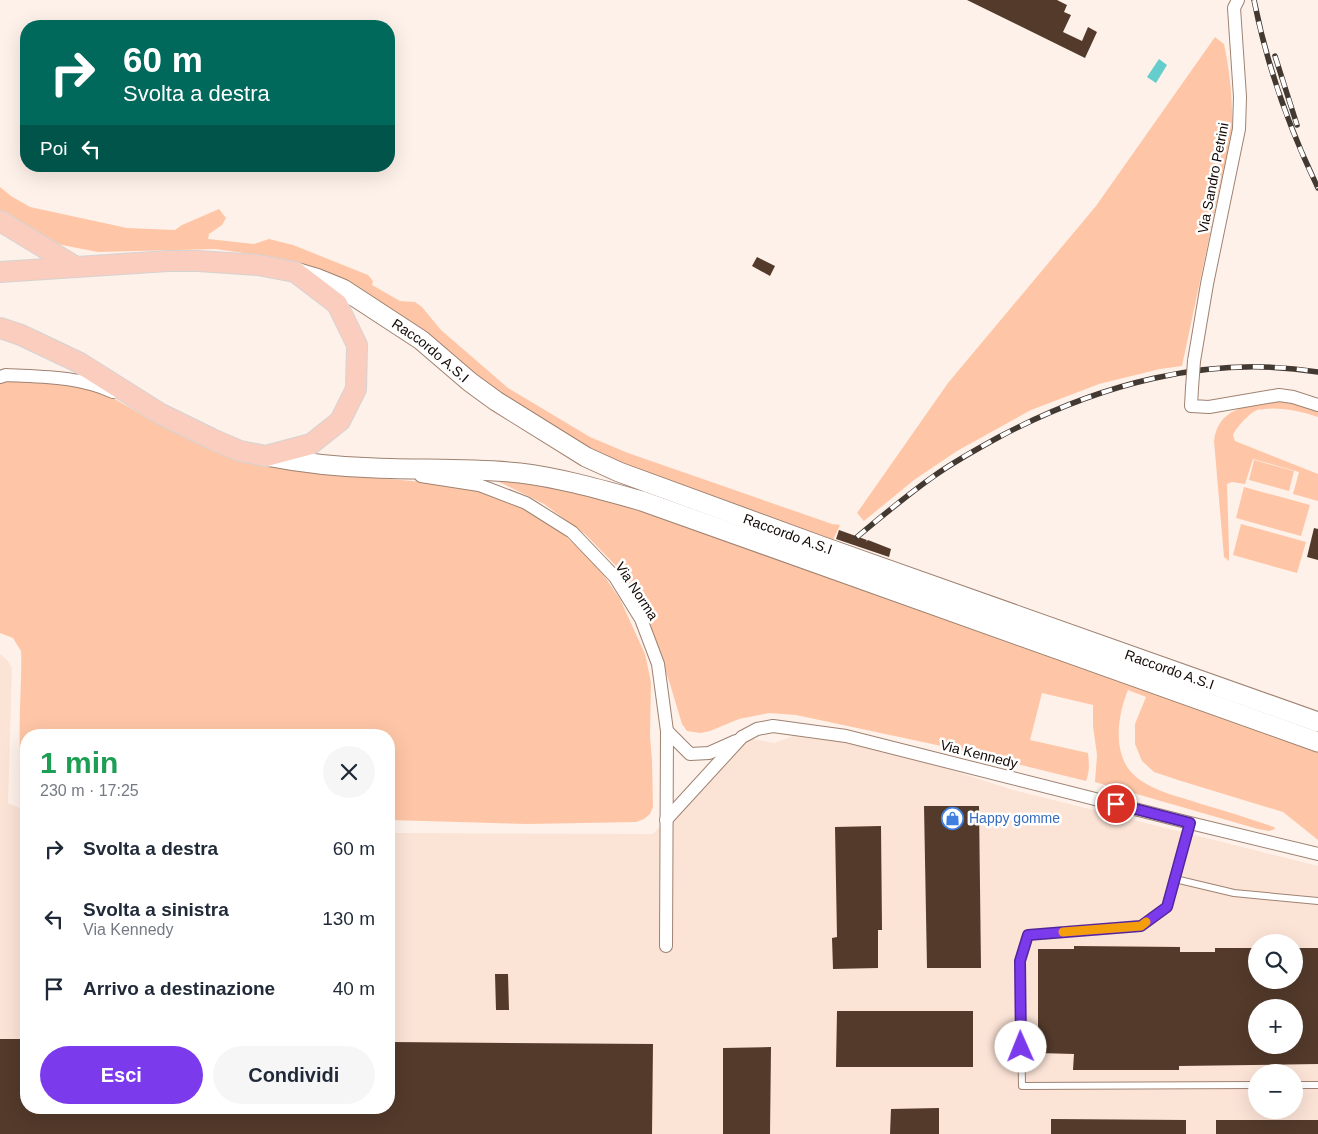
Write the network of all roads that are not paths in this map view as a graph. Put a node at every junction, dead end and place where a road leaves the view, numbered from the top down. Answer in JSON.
{"nodes":[{"id":1,"x":1238,"y":0,"type":"edge"},
{"id":2,"x":0,"y":222,"type":"edge"},
{"id":3,"x":76,"y":267,"type":"junction"},
{"id":4,"x":0,"y":272,"type":"edge"},
{"id":5,"x":295,"y":272,"type":"junction"},
{"id":6,"x":0,"y":328,"type":"edge"},
{"id":7,"x":0,"y":377,"type":"edge"},
{"id":8,"x":1318,"y":405,"type":"edge"},
{"id":9,"x":161,"y":414,"type":"junction"},
{"id":10,"x":266,"y":456,"type":"junction"},
{"id":11,"x":374,"y":468,"type":"junction"},
{"id":12,"x":1318,"y":722,"type":"edge"},
{"id":13,"x":667,"y":731,"type":"junction"},
{"id":14,"x":742,"y":737,"type":"junction"},
{"id":15,"x":1318,"y":742,"type":"edge"},
{"id":16,"x":666,"y":820,"type":"junction"},
{"id":17,"x":1190,"y":823,"type":"junction"},
{"id":18,"x":1318,"y":854,"type":"edge"},
{"id":19,"x":1175,"y":879,"type":"junction"},
{"id":20,"x":1318,"y":901,"type":"edge"},
{"id":21,"x":666,"y":946,"type":"dead end"},
{"id":22,"x":1248,"y":1085,"type":"edge"},
{"id":23,"x":1303,"y":1085,"type":"edge"},
{"id":24,"x":1318,"y":1085,"type":"edge"}],
"edges":[{"from":1,"to":8,"type":"street","name":"Via Sandro Petrini","bridge":true},
{"from":2,"to":3,"type":"main road"},
{"from":3,"to":4,"type":"main road"},
{"from":3,"to":5,"type":"main road"},
{"from":5,"to":10,"type":"main road"},
{"from":5,"to":12,"type":"street","name":"Raccordo A.S.I"},
{"from":6,"to":9,"type":"main road"},
{"from":7,"to":9,"type":"street"},
{"from":9,"to":10,"type":"main road"},
{"from":10,"to":11,"type":"street","name":"Raccordo A.S.I"},
{"from":11,"to":13,"type":"street","name":"Via Norma"},
{"from":11,"to":15,"type":"street","name":"Raccordo A.S.I"},
{"from":13,"to":14,"type":"street"},
{"from":13,"to":16,"type":"street","name":"Via Norma"},
{"from":14,"to":16,"type":"street","name":"Via Kennedy"},
{"from":14,"to":17,"type":"street","name":"Via Kennedy"},
{"from":16,"to":21,"type":"street","name":"Via Norma"},
{"from":17,"to":18,"type":"street","name":"Via Kennedy"},
{"from":17,"to":19,"type":"lane"},
{"from":19,"to":20,"type":"lane"},
{"from":19,"to":22,"type":"lane"},
{"from":23,"to":24,"type":"lane"}]}
